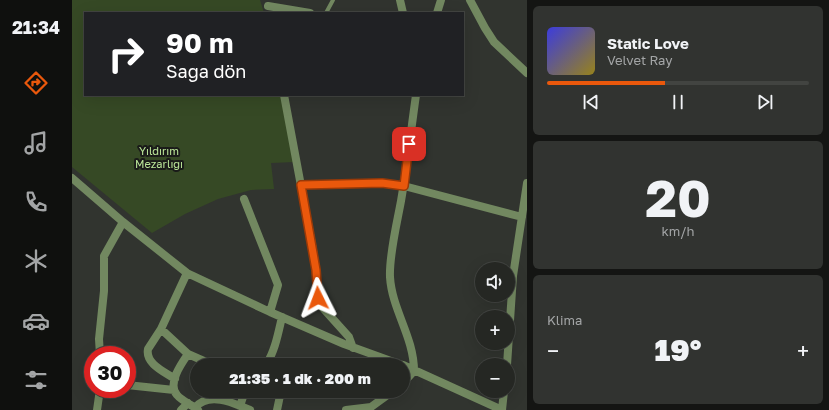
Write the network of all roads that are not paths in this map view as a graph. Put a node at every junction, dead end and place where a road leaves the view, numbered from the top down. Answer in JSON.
{"nodes":[{"id":1,"x":333,"y":0,"type":"edge"},
{"id":2,"x":400,"y":0,"type":"edge"},
{"id":3,"x":441,"y":0,"type":"edge"},
{"id":4,"x":470,"y":0,"type":"edge"},
{"id":5,"x":267,"y":6,"type":"edge"},
{"id":6,"x":304,"y":12,"type":"edge"},
{"id":7,"x":327,"y":12,"type":"edge"},
{"id":8,"x":403,"y":12,"type":"edge"},
{"id":9,"x":437,"y":12,"type":"edge"},
{"id":10,"x":527,"y":73,"type":"edge"},
{"id":11,"x":284,"y":96,"type":"edge"},
{"id":12,"x":416,"y":96,"type":"edge"},
{"id":13,"x":72,"y":178,"type":"edge"},
{"id":14,"x":527,"y":183,"type":"edge"},
{"id":15,"x":301,"y":185,"type":"junction"},
{"id":16,"x":404,"y":186,"type":"junction"},
{"id":17,"x":244,"y":199,"type":"dead end"},
{"id":18,"x":522,"y":217,"type":"junction"},
{"id":19,"x":123,"y":222,"type":"junction"},
{"id":20,"x":187,"y":273,"type":"junction"},
{"id":21,"x":270,"y":312,"type":"junction"},
{"id":22,"x":282,"y":317,"type":"junction"},
{"id":23,"x":161,"y":329,"type":"junction"},
{"id":24,"x":99,"y":346,"type":"edge"},
{"id":25,"x":353,"y":348,"type":"junction"},
{"id":26,"x":188,"y":354,"type":"junction"},
{"id":27,"x":197,"y":358,"type":"edge"},
{"id":28,"x":269,"y":358,"type":"edge"},
{"id":29,"x":382,"y":358,"type":"edge"},
{"id":30,"x":507,"y":358,"type":"edge"},
{"id":31,"x":410,"y":369,"type":"edge"},
{"id":32,"x":414,"y":371,"type":"junction"},
{"id":33,"x":410,"y":376,"type":"edge"},
{"id":34,"x":175,"y":379,"type":"junction"},
{"id":35,"x":136,"y":386,"type":"edge"},
{"id":36,"x":174,"y":390,"type":"junction"},
{"id":37,"x":99,"y":398,"type":"edge"},
{"id":38,"x":243,"y":398,"type":"edge"},
{"id":39,"x":280,"y":398,"type":"edge"},
{"id":40,"x":384,"y":398,"type":"edge"},
{"id":41,"x":503,"y":398,"type":"edge"},
{"id":42,"x":240,"y":406,"type":"junction"},
{"id":43,"x":194,"y":407,"type":"edge"},
{"id":44,"x":371,"y":409,"type":"edge"},
{"id":45,"x":97,"y":410,"type":"edge"},
{"id":46,"x":181,"y":410,"type":"edge"},
{"id":47,"x":250,"y":410,"type":"edge"},
{"id":48,"x":277,"y":410,"type":"edge"},
{"id":49,"x":346,"y":410,"type":"edge"},
{"id":50,"x":502,"y":410,"type":"edge"}],
"edges":[{"from":1,"to":7,"type":"lane"},
{"from":2,"to":8,"type":"street"},
{"from":3,"to":9,"type":"street"},
{"from":4,"to":10,"type":"street"},
{"from":5,"to":6,"type":"street"},
{"from":11,"to":15,"type":"street"},
{"from":12,"to":16,"type":"street"},
{"from":13,"to":19,"type":"street"},
{"from":14,"to":18,"type":"street"},
{"from":15,"to":16,"type":"lane"},
{"from":15,"to":25,"type":"street"},
{"from":16,"to":18,"type":"street"},
{"from":16,"to":32,"type":"street"},
{"from":17,"to":21,"type":"street"},
{"from":18,"to":30,"type":"street"},
{"from":19,"to":20,"type":"street"},
{"from":19,"to":24,"type":"street"},
{"from":20,"to":21,"type":"street"},
{"from":20,"to":23,"type":"street"},
{"from":21,"to":22,"type":"street"},
{"from":22,"to":25,"type":"street"},
{"from":22,"to":28,"type":"street"},
{"from":23,"to":26,"type":"street"},
{"from":23,"to":34,"type":"street"},
{"from":25,"to":29,"type":"street"},
{"from":26,"to":27,"type":"street"},
{"from":26,"to":34,"type":"street"},
{"from":31,"to":32,"type":"street"},
{"from":32,"to":33,"type":"street"},
{"from":32,"to":50,"type":"street"},
{"from":34,"to":36,"type":"street"},
{"from":35,"to":36,"type":"street"},
{"from":36,"to":43,"type":"street"},
{"from":37,"to":45,"type":"street"},
{"from":38,"to":42,"type":"street"},
{"from":39,"to":48,"type":"street"},
{"from":40,"to":44,"type":"street"},
{"from":41,"to":50,"type":"street"},
{"from":42,"to":43,"type":"street"},
{"from":42,"to":47,"type":"street"},
{"from":43,"to":46,"type":"street"},
{"from":44,"to":49,"type":"street"}]}
